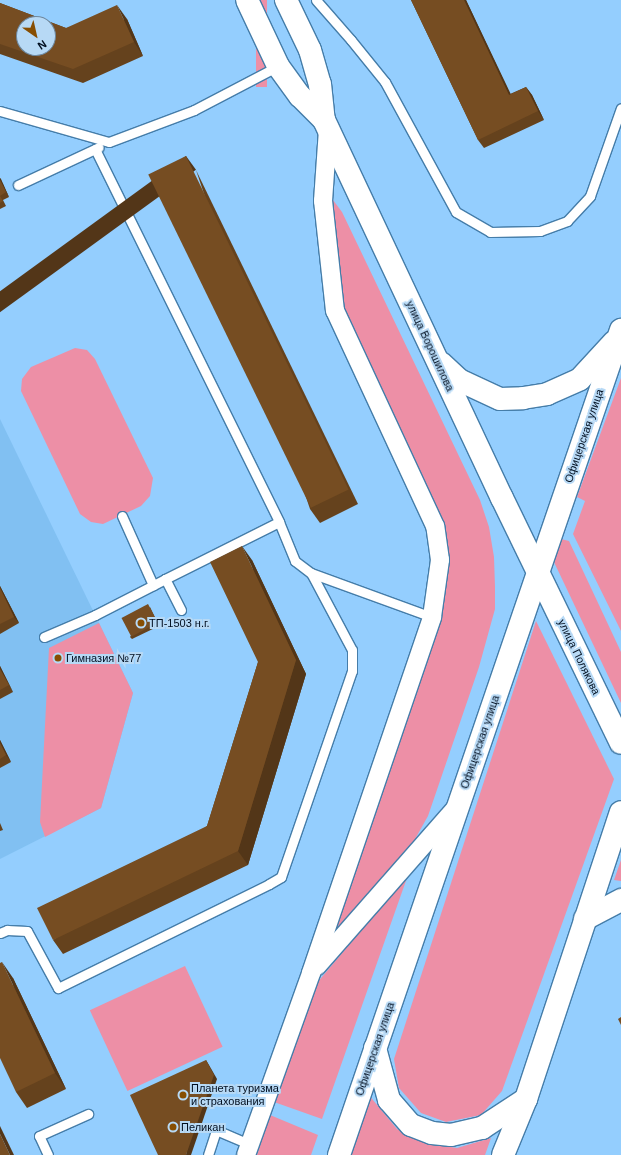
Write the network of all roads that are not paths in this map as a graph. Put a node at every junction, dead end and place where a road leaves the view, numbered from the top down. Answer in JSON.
{"nodes":[{"id":1,"x":247,"y":0,"type":"edge"},
{"id":2,"x":286,"y":0,"type":"edge"},
{"id":3,"x":316,"y":0,"type":"edge"},
{"id":4,"x":278,"y":66,"type":"junction"},
{"id":5,"x":621,"y":108,"type":"edge"},
{"id":6,"x":0,"y":111,"type":"edge"},
{"id":7,"x":326,"y":125,"type":"junction"},
{"id":8,"x":109,"y":142,"type":"junction"},
{"id":9,"x":95,"y":149,"type":"junction"},
{"id":10,"x":18,"y":185,"type":"dead end"},
{"id":11,"x":620,"y":333,"type":"edge"},
{"id":12,"x":434,"y":355,"type":"junction"},
{"id":13,"x":122,"y":516,"type":"dead end"},
{"id":14,"x":279,"y":522,"type":"junction"},
{"id":15,"x":538,"y":571,"type":"junction"},
{"id":16,"x":310,"y":573,"type":"junction"},
{"id":17,"x":165,"y":579,"type":"junction"},
{"id":18,"x":153,"y":585,"type":"junction"},
{"id":19,"x":181,"y":610,"type":"dead end"},
{"id":20,"x":432,"y":617,"type":"junction"},
{"id":21,"x":44,"y":637,"type":"dead end"},
{"id":22,"x":621,"y":743,"type":"edge"},
{"id":23,"x":458,"y":806,"type":"junction"},
{"id":24,"x":621,"y":812,"type":"edge"},
{"id":25,"x":621,"y":900,"type":"edge"},
{"id":26,"x":585,"y":919,"type":"junction"},
{"id":27,"x":0,"y":933,"type":"edge"},
{"id":28,"x":311,"y":973,"type":"junction"},
{"id":29,"x":375,"y":1048,"type":"junction"},
{"id":30,"x":526,"y":1098,"type":"junction"},
{"id":31,"x":88,"y":1114,"type":"dead end"},
{"id":32,"x":248,"y":1150,"type":"edge"},
{"id":33,"x":48,"y":1155,"type":"edge"},
{"id":34,"x":208,"y":1155,"type":"edge"},
{"id":35,"x":339,"y":1155,"type":"edge"},
{"id":36,"x":503,"y":1155,"type":"edge"}],
"edges":[{"from":1,"to":4,"type":"main road","name":"улица Ворошилова"},
{"from":2,"to":7,"type":"main road","name":"улица Ворошилова"},
{"from":3,"to":5,"type":"lane"},
{"from":4,"to":7,"type":"main road","name":"улица Ворошилова"},
{"from":4,"to":8,"type":"lane"},
{"from":6,"to":8,"type":"lane"},
{"from":7,"to":12,"type":"main road","name":"улица Ворошилова"},
{"from":7,"to":20,"type":"street"},
{"from":8,"to":9,"type":"lane"},
{"from":9,"to":10,"type":"lane"},
{"from":9,"to":14,"type":"lane"},
{"from":11,"to":12,"type":"main road"},
{"from":11,"to":15,"type":"main road","name":"Офицерская улица"},
{"from":12,"to":15,"type":"main road","name":"улица Ворошилова"},
{"from":13,"to":18,"type":"lane"},
{"from":14,"to":16,"type":"lane"},
{"from":14,"to":17,"type":"lane"},
{"from":15,"to":22,"type":"main road","name":"улица Полякова"},
{"from":15,"to":23,"type":"main road","name":"Офицерская улица"},
{"from":16,"to":20,"type":"lane"},
{"from":16,"to":27,"type":"lane"},
{"from":17,"to":18,"type":"lane"},
{"from":17,"to":19,"type":"lane"},
{"from":18,"to":21,"type":"lane"},
{"from":20,"to":28,"type":"street"},
{"from":23,"to":28,"type":"street"},
{"from":23,"to":29,"type":"main road","name":"Офицерская улица"},
{"from":24,"to":26,"type":"main road"},
{"from":25,"to":26,"type":"main road"},
{"from":26,"to":30,"type":"main road"},
{"from":28,"to":32,"type":"street"},
{"from":29,"to":30,"type":"main road"},
{"from":29,"to":35,"type":"main road","name":"Офицерская улица"},
{"from":30,"to":36,"type":"main road"},
{"from":31,"to":33,"type":"lane"},
{"from":32,"to":34,"type":"lane"}]}
